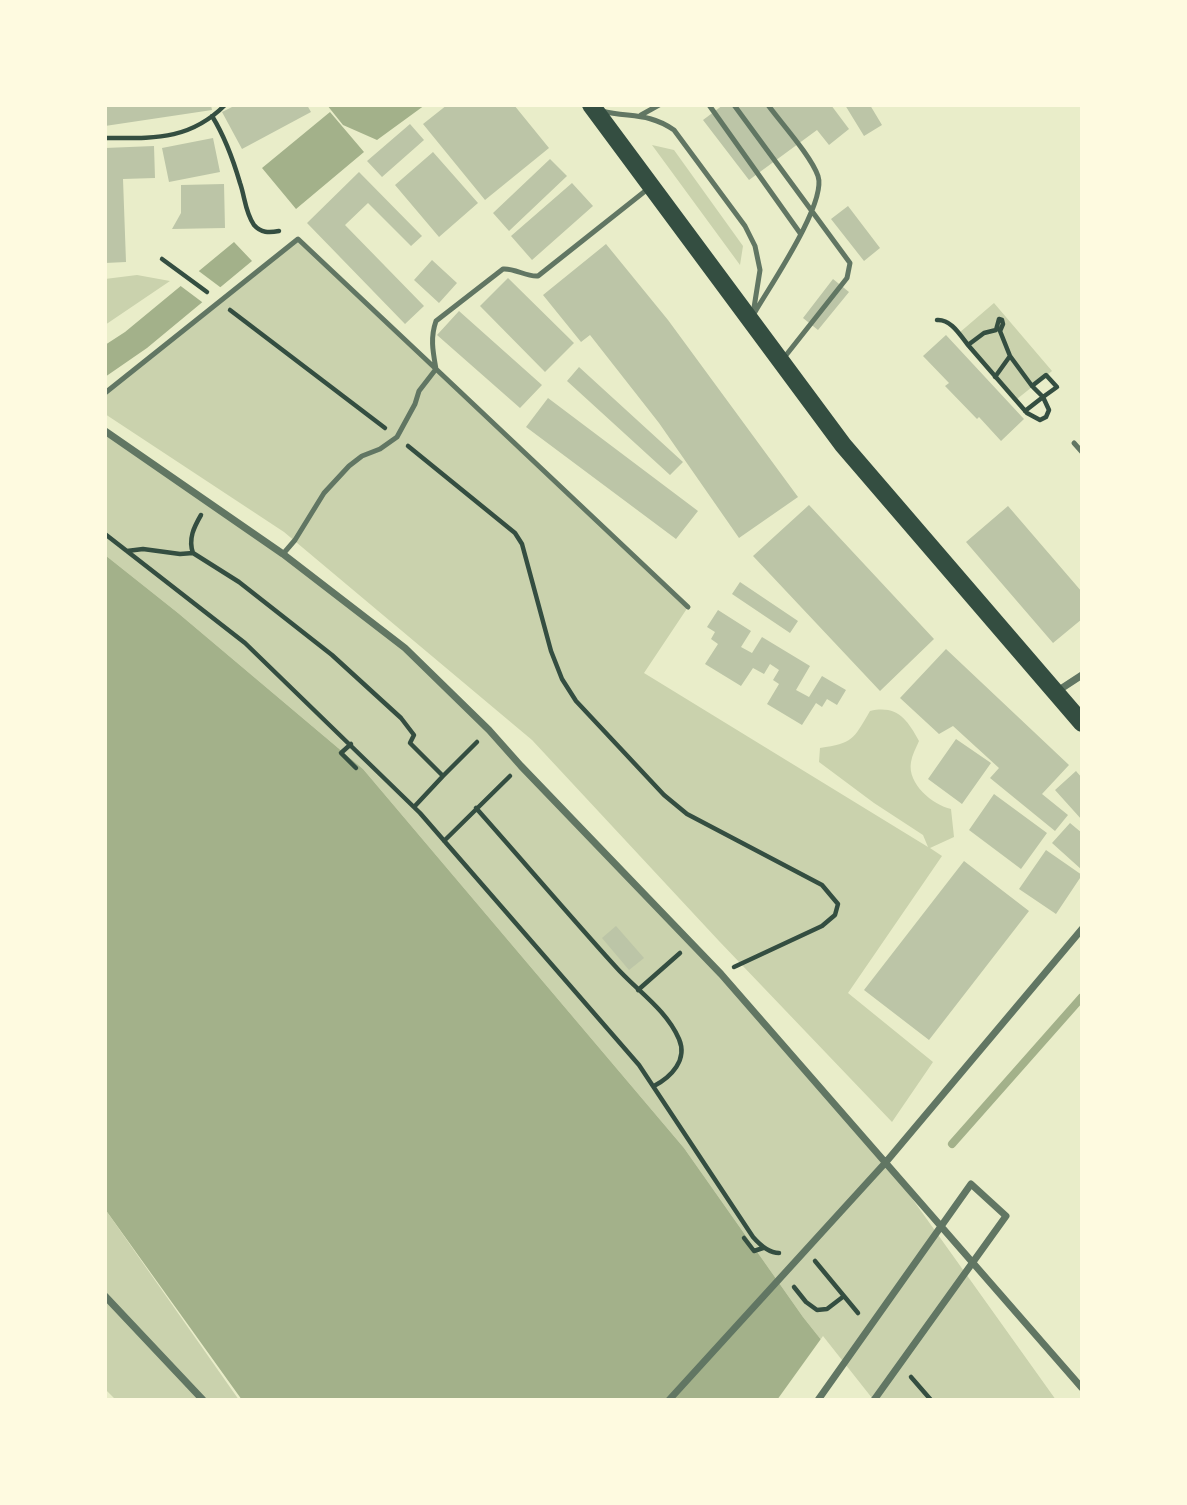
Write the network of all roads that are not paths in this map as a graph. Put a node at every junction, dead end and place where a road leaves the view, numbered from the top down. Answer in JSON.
{"nodes":[{"id":1,"x":605,"y":105,"type":"edge"},
{"id":2,"x":659,"y":105,"type":"edge"},
{"id":3,"x":709,"y":105,"type":"edge"},
{"id":4,"x":734,"y":105,"type":"edge"},
{"id":5,"x":768,"y":105,"type":"edge"},
{"id":6,"x":594,"y":106,"type":"edge"},
{"id":7,"x":641,"y":115,"type":"junction"},
{"id":8,"x":652,"y":187,"type":"junction"},
{"id":9,"x":811,"y":214,"type":"junction"},
{"id":10,"x":800,"y":233,"type":"junction"},
{"id":11,"x":756,"y":322,"type":"junction"},
{"id":12,"x":782,"y":361,"type":"junction"},
{"id":13,"x":436,"y":369,"type":"junction"},
{"id":14,"x":105,"y":393,"type":"edge"},
{"id":15,"x":105,"y":431,"type":"edge"},
{"id":16,"x":1074,"y":443,"type":"dead end"},
{"id":17,"x":1082,"y":452,"type":"edge"},
{"id":18,"x":283,"y":554,"type":"junction"},
{"id":19,"x":688,"y":607,"type":"dead end"},
{"id":20,"x":1082,"y":676,"type":"edge"},
{"id":21,"x":1056,"y":692,"type":"junction"},
{"id":22,"x":1082,"y":723,"type":"edge"},
{"id":23,"x":1082,"y":929,"type":"edge"},
{"id":24,"x":887,"y":1162,"type":"junction"},
{"id":25,"x":942,"y":1225,"type":"junction"},
{"id":26,"x":973,"y":1262,"type":"junction"},
{"id":27,"x":105,"y":1296,"type":"edge"},
{"id":28,"x":1082,"y":1388,"type":"edge"},
{"id":29,"x":203,"y":1400,"type":"edge"},
{"id":30,"x":670,"y":1400,"type":"edge"},
{"id":31,"x":818,"y":1400,"type":"edge"},
{"id":32,"x":874,"y":1400,"type":"edge"}],
"edges":[{"from":1,"to":6,"type":"lane"},
{"from":2,"to":7,"type":"lane"},
{"from":3,"to":10,"type":"lane"},
{"from":4,"to":9,"type":"lane"},
{"from":5,"to":9,"type":"lane"},
{"from":6,"to":7,"type":"lane"},
{"from":6,"to":8,"type":"main road"},
{"from":7,"to":11,"type":"lane"},
{"from":8,"to":11,"type":"main road"},
{"from":8,"to":13,"type":"lane"},
{"from":9,"to":10,"type":"lane"},
{"from":9,"to":12,"type":"lane"},
{"from":10,"to":11,"type":"lane"},
{"from":11,"to":12,"type":"main road"},
{"from":12,"to":21,"type":"main road"},
{"from":13,"to":14,"type":"lane"},
{"from":13,"to":18,"type":"lane"},
{"from":13,"to":19,"type":"lane"},
{"from":15,"to":18,"type":"street"},
{"from":16,"to":17,"type":"lane"},
{"from":18,"to":24,"type":"street"},
{"from":20,"to":21,"type":"street"},
{"from":21,"to":22,"type":"main road"},
{"from":23,"to":24,"type":"street"},
{"from":24,"to":25,"type":"street"},
{"from":24,"to":30,"type":"street"},
{"from":25,"to":26,"type":"street"},
{"from":25,"to":26,"type":"street"},
{"from":25,"to":31,"type":"street"},
{"from":26,"to":28,"type":"street"},
{"from":26,"to":32,"type":"street"},
{"from":27,"to":29,"type":"street"}]}
